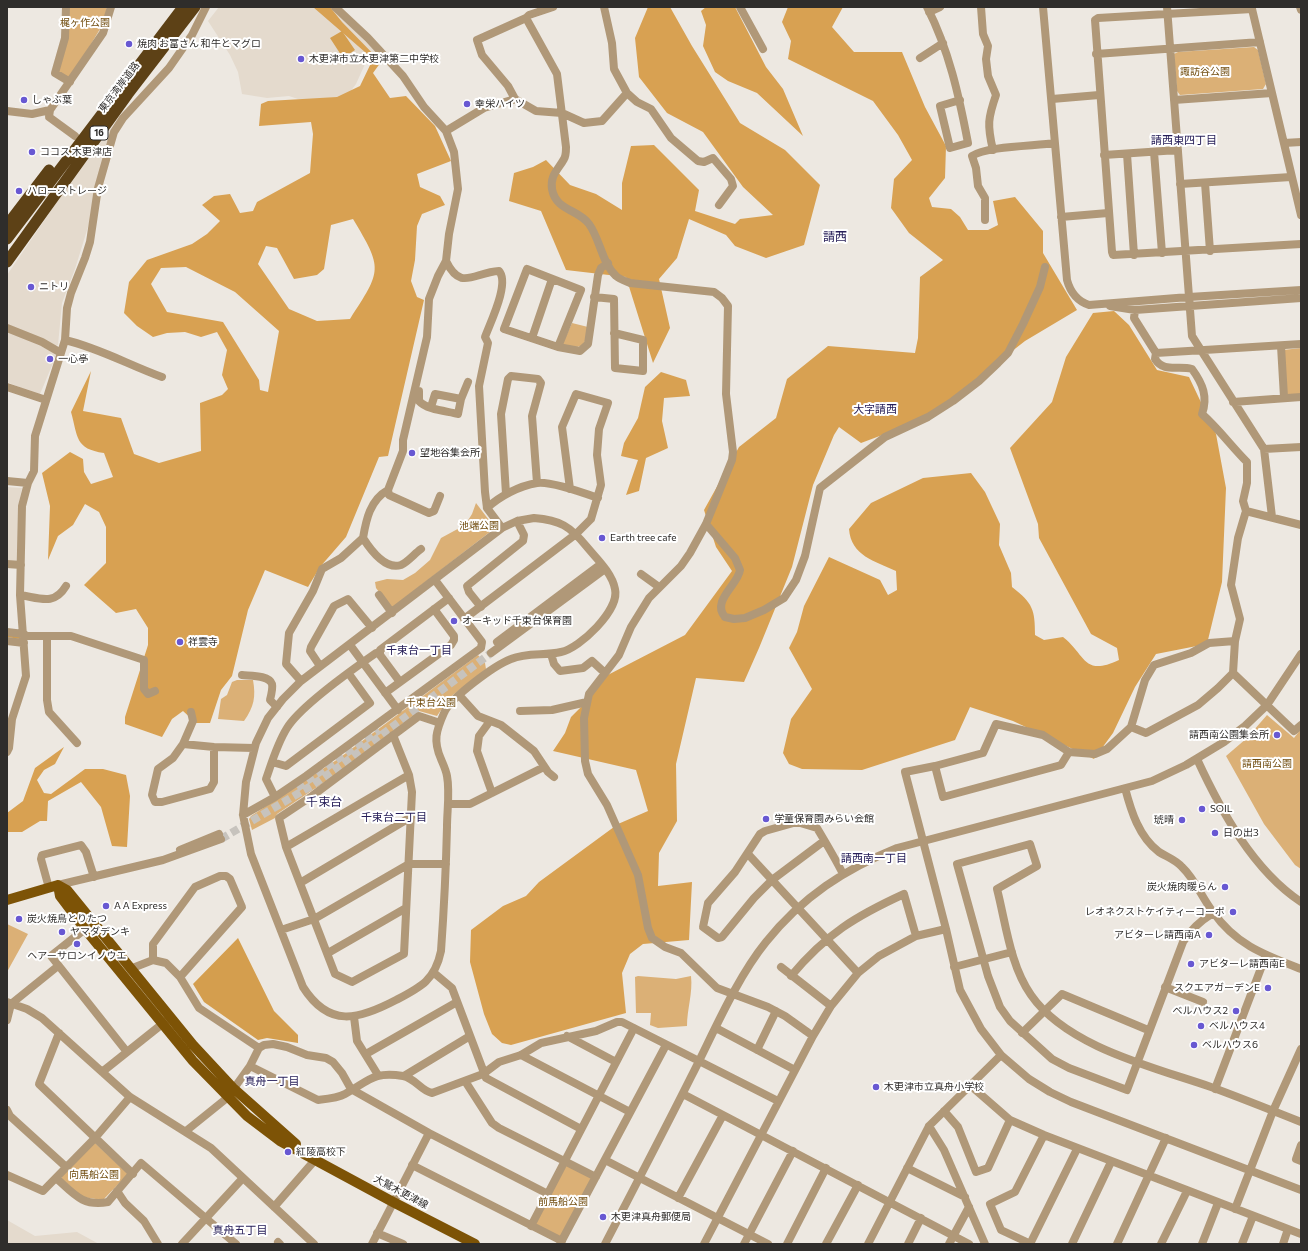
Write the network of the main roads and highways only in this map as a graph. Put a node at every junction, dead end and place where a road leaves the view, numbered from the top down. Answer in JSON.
{"nodes":[{"id":1,"x":183,"y":7,"type":"edge"},
{"id":2,"x":195,"y":7,"type":"edge"},
{"id":3,"x":149,"y":52,"type":"junction"},
{"id":4,"x":7,"y":225,"type":"edge"},
{"id":5,"x":7,"y":239,"type":"edge"},
{"id":6,"x":7,"y":262,"type":"edge"},
{"id":7,"x":54,"y":887,"type":"junction"},
{"id":8,"x":7,"y":900,"type":"edge"},
{"id":9,"x":166,"y":1020,"type":"junction"},
{"id":10,"x":316,"y":1160,"type":"junction"},
{"id":11,"x":475,"y":1244,"type":"edge"}],
"edges":[{"from":1,"to":3,"type":"highway","name":"東京湾岸道路","number":"16"},
{"from":2,"to":6,"type":"highway","name":"東京湾岸道路","number":"16"},
{"from":3,"to":4,"type":"highway","number":"16"},
{"from":3,"to":5,"type":"highway","name":"東京湾岸道路","number":"16"},
{"from":7,"to":8,"type":"main road"},
{"from":7,"to":9,"type":"main road"},
{"from":7,"to":9,"type":"main road"},
{"from":9,"to":10,"type":"main road"},
{"from":9,"to":10,"type":"main road"},
{"from":10,"to":11,"type":"main road","name":"大鷲木更津線"}]}
